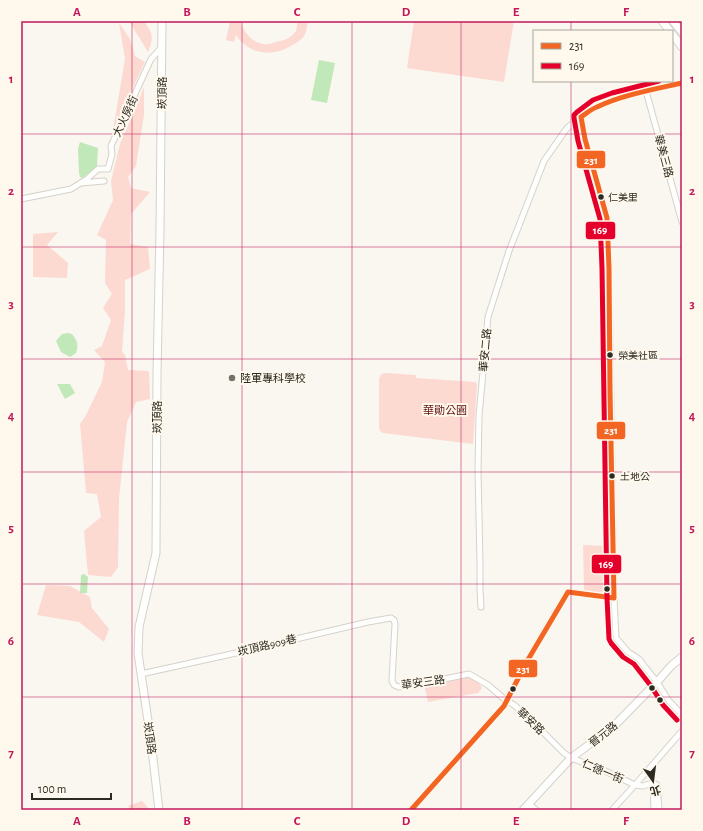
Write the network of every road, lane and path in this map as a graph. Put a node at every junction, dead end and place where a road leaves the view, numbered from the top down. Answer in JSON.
{"nodes":[{"id":1,"x":162,"y":21,"type":"edge"},
{"id":2,"x":662,"y":21,"type":"edge"},
{"id":3,"x":673,"y":21,"type":"edge"},
{"id":4,"x":669,"y":30,"type":"edge"},
{"id":5,"x":682,"y":32,"type":"edge"},
{"id":6,"x":673,"y":35,"type":"edge"},
{"id":7,"x":162,"y":47,"type":"junction"},
{"id":8,"x":682,"y":47,"type":"edge"},
{"id":9,"x":682,"y":83,"type":"edge"},
{"id":10,"x":646,"y":91,"type":"junction"},
{"id":11,"x":580,"y":117,"type":"junction"},
{"id":12,"x":104,"y":181,"type":"dead end"},
{"id":13,"x":80,"y":183,"type":"junction"},
{"id":14,"x":21,"y":199,"type":"edge"},
{"id":15,"x":682,"y":222,"type":"edge"},
{"id":16,"x":614,"y":598,"type":"junction"},
{"id":17,"x":481,"y":607,"type":"dead end"},
{"id":18,"x":394,"y":620,"type":"joint"},
{"id":19,"x":682,"y":656,"type":"edge"},
{"id":20,"x":140,"y":674,"type":"junction"},
{"id":21,"x":469,"y":674,"type":"joint"},
{"id":22,"x":657,"y":682,"type":"junction"},
{"id":23,"x":507,"y":700,"type":"junction"},
{"id":24,"x":682,"y":715,"type":"edge"},
{"id":25,"x":682,"y":731,"type":"edge"},
{"id":26,"x":572,"y":758,"type":"junction"},
{"id":27,"x":653,"y":783,"type":"junction"},
{"id":28,"x":635,"y":784,"type":"junction"},
{"id":29,"x":529,"y":804,"type":"junction"},
{"id":30,"x":159,"y":810,"type":"edge"},
{"id":31,"x":411,"y":810,"type":"edge"},
{"id":32,"x":523,"y":810,"type":"edge"},
{"id":33,"x":536,"y":810,"type":"edge"},
{"id":34,"x":612,"y":810,"type":"edge"},
{"id":35,"x":654,"y":810,"type":"edge"},
{"id":36,"x":659,"y":810,"type":"edge"}],
"edges":[{"from":1,"to":7,"type":"street","name":"崁頂路"},
{"from":2,"to":4,"type":"street"},
{"from":3,"to":5,"type":"street"},
{"from":6,"to":8,"type":"street"},
{"from":7,"to":13,"type":"street","name":"大火房街"},
{"from":7,"to":20,"type":"street","name":"崁頂路"},
{"from":9,"to":10,"type":"street","name":"華安二路"},
{"from":10,"to":11,"type":"street","name":"華安二路"},
{"from":10,"to":15,"type":"street","name":"華美三路"},
{"from":11,"to":16,"type":"street"},
{"from":11,"to":17,"type":"street","name":"華安二路"},
{"from":12,"to":13,"type":"street"},
{"from":13,"to":14,"type":"street","name":"大火房街"},
{"from":16,"to":22,"type":"street"},
{"from":16,"to":23,"type":"street"},
{"from":18,"to":20,"type":"street","name":"崁頂路909巷"},
{"from":18,"to":21,"type":"street","name":"華安三路"},
{"from":19,"to":22,"type":"street","name":"晉元路"},
{"from":20,"to":30,"type":"street","name":"崁頂路"},
{"from":21,"to":23,"type":"street","name":"華安路"},
{"from":22,"to":24,"type":"street"},
{"from":22,"to":26,"type":"street","name":"晉元路"},
{"from":23,"to":26,"type":"street","name":"華安路"},
{"from":23,"to":31,"type":"street"},
{"from":25,"to":28,"type":"street","name":"仁德一街"},
{"from":26,"to":28,"type":"street","name":"仁德一街"},
{"from":26,"to":29,"type":"street","name":"晉元路"},
{"from":27,"to":28,"type":"street","name":"仁德一街"},
{"from":27,"to":35,"type":"street"},
{"from":27,"to":36,"type":"street"},
{"from":28,"to":34,"type":"street","name":"仁德一街"},
{"from":29,"to":32,"type":"street","name":"晉元路"},
{"from":29,"to":33,"type":"street"}]}
